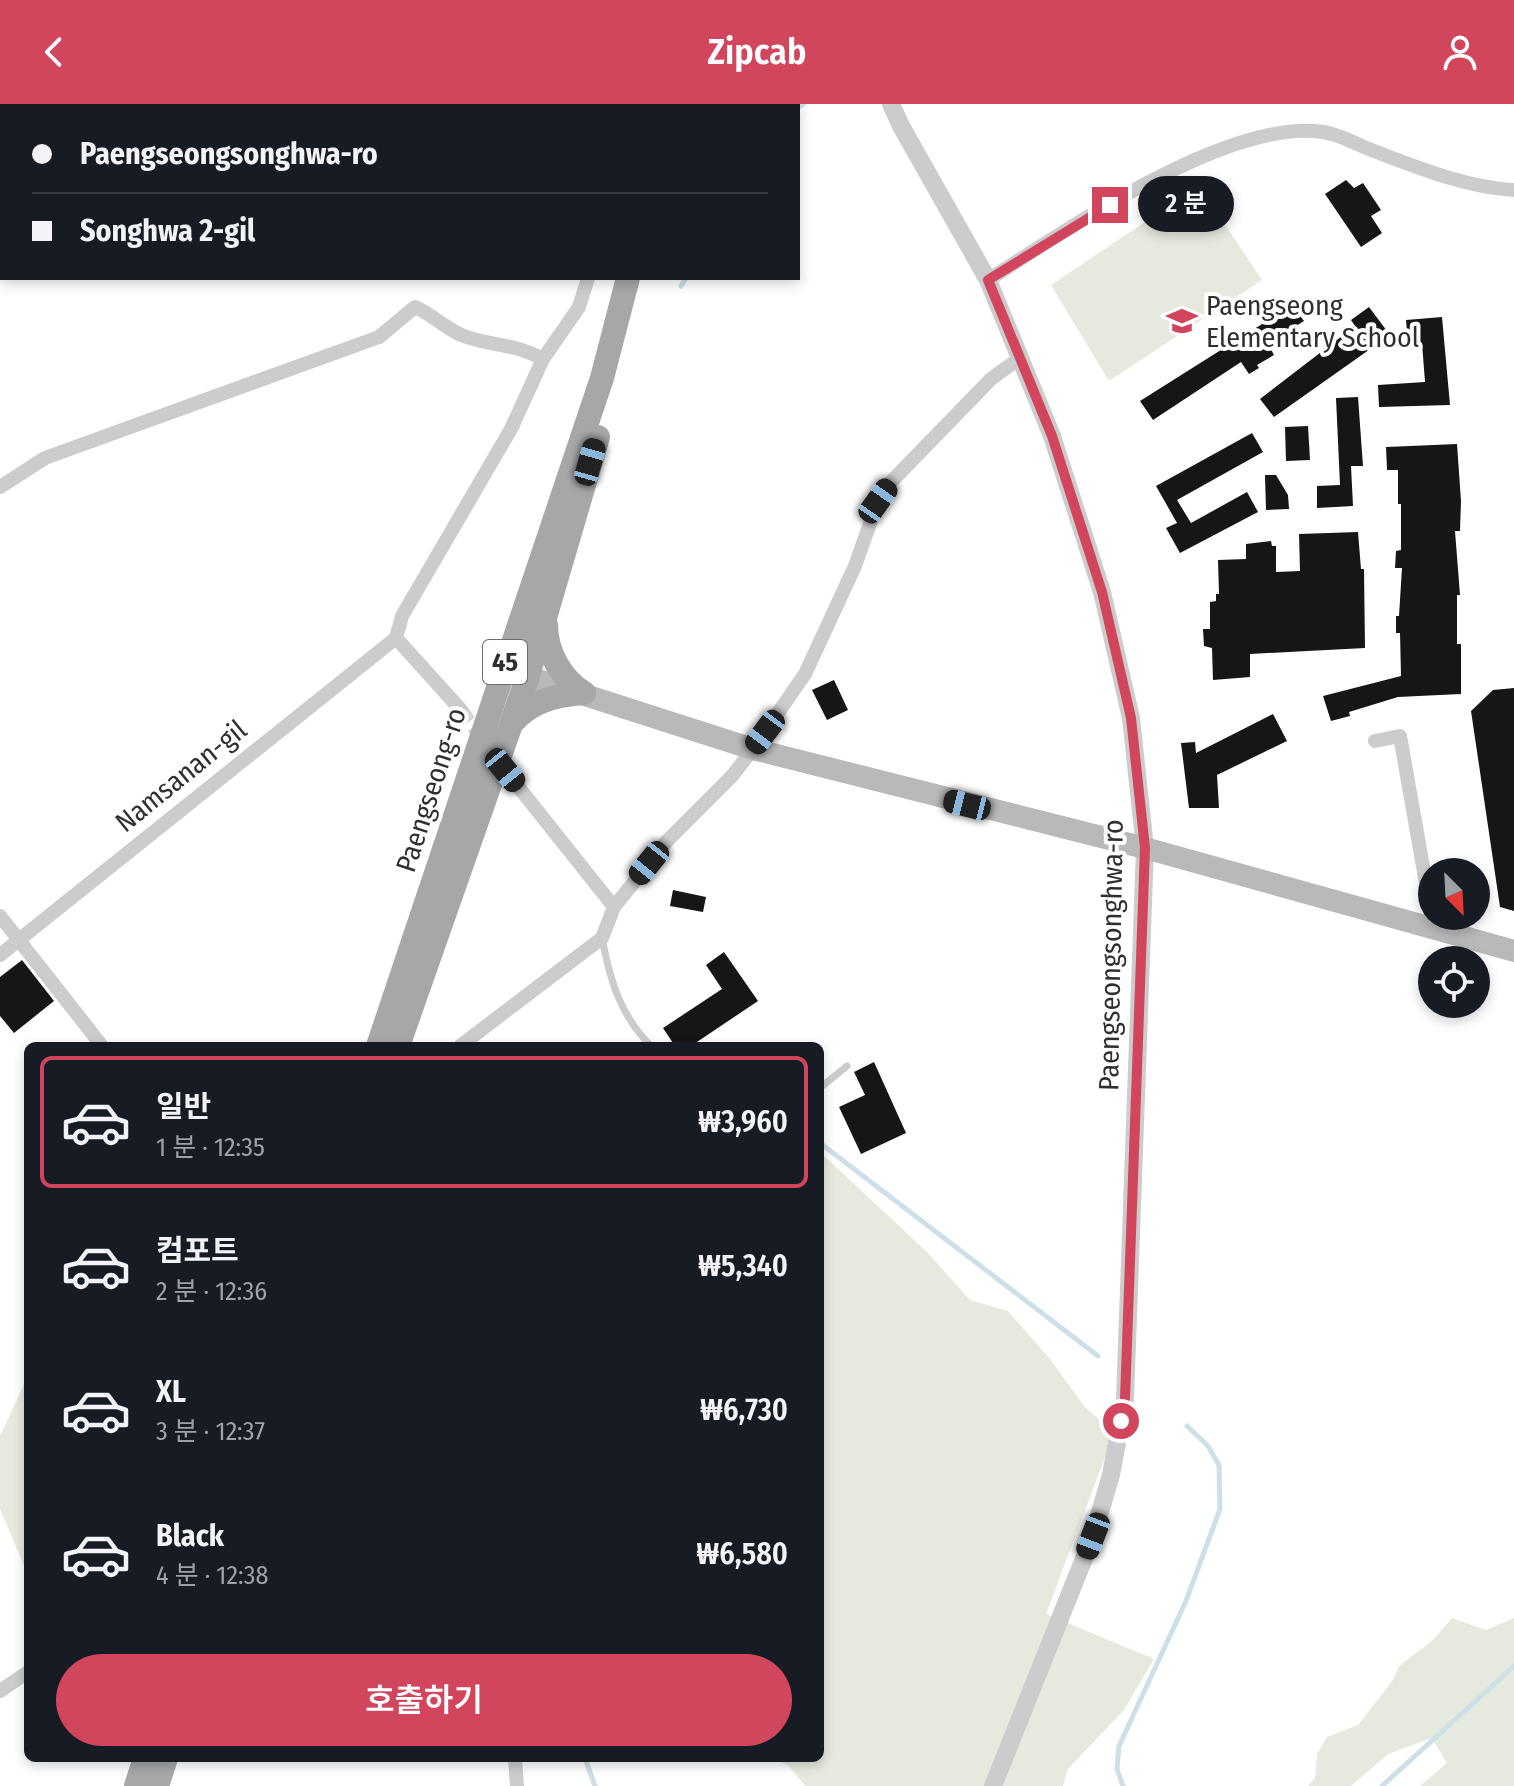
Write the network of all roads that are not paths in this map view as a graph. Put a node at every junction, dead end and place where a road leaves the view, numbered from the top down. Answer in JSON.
{"nodes":[{"id":1,"x":891,"y":104,"type":"edge"},
{"id":2,"x":1514,"y":190,"type":"edge"},
{"id":3,"x":587,"y":280,"type":"edge"},
{"id":4,"x":627,"y":280,"type":"edge"},
{"id":5,"x":643,"y":280,"type":"edge"},
{"id":6,"x":988,"y":280,"type":"junction"},
{"id":7,"x":1020,"y":358,"type":"junction"},
{"id":8,"x":543,"y":359,"type":"junction"},
{"id":9,"x":0,"y":487,"type":"edge"},
{"id":10,"x":546,"y":615,"type":"junction"},
{"id":11,"x":396,"y":638,"type":"junction"},
{"id":12,"x":503,"y":668,"type":"junction"},
{"id":13,"x":528,"y":676,"type":"junction"},
{"id":14,"x":584,"y":693,"type":"junction"},
{"id":15,"x":461,"y":710,"type":"tunnel mouth"},
{"id":16,"x":511,"y":724,"type":"junction"},
{"id":17,"x":1375,"y":741,"type":"dead end"},
{"id":18,"x":753,"y":749,"type":"junction"},
{"id":19,"x":505,"y":770,"type":"dead end"},
{"id":20,"x":1145,"y":848,"type":"junction"},
{"id":21,"x":1421,"y":858,"type":"edge"},
{"id":22,"x":614,"y":907,"type":"junction"},
{"id":23,"x":0,"y":916,"type":"edge"},
{"id":24,"x":1418,"y":925,"type":"edge"},
{"id":25,"x":1438,"y":930,"type":"edge"},
{"id":26,"x":602,"y":938,"type":"junction"},
{"id":27,"x":19,"y":939,"type":"junction"},
{"id":28,"x":1514,"y":951,"type":"edge"},
{"id":29,"x":0,"y":955,"type":"edge"},
{"id":30,"x":99,"y":1042,"type":"edge"},
{"id":31,"x":379,"y":1042,"type":"edge"},
{"id":32,"x":399,"y":1042,"type":"edge"},
{"id":33,"x":465,"y":1042,"type":"edge"},
{"id":34,"x":647,"y":1042,"type":"edge"},
{"id":35,"x":847,"y":1066,"type":"dead end"},
{"id":36,"x":824,"y":1085,"type":"edge"},
{"id":37,"x":24,"y":1675,"type":"edge"},
{"id":38,"x":0,"y":1691,"type":"edge"},
{"id":39,"x":144,"y":1762,"type":"edge"},
{"id":40,"x":165,"y":1762,"type":"edge"},
{"id":41,"x":515,"y":1762,"type":"edge"},
{"id":42,"x":136,"y":1786,"type":"edge"},
{"id":43,"x":157,"y":1786,"type":"edge"},
{"id":44,"x":517,"y":1786,"type":"edge"},
{"id":45,"x":993,"y":1786,"type":"edge"}],
"edges":[{"from":1,"to":6,"type":"street","name":"Paengseongsonghwa-ro"},
{"from":2,"to":6,"type":"street"},
{"from":3,"to":8,"type":"street"},
{"from":4,"to":12,"type":"main road","name":"Paengseong-ro","number":"45"},
{"from":5,"to":10,"type":"main road","name":"Paengseong-ro","number":"45"},
{"from":6,"to":7,"type":"street","name":"Paengseongsonghwa-ro"},
{"from":7,"to":18,"type":"street"},
{"from":7,"to":20,"type":"street","name":"Paengseongsonghwa-ro"},
{"from":8,"to":9,"type":"street"},
{"from":8,"to":11,"type":"street"},
{"from":10,"to":13,"type":"main road","name":"Paengseong-ro","number":"45"},
{"from":10,"to":14,"type":"main road"},
{"from":11,"to":15,"type":"street"},
{"from":11,"to":27,"type":"street","name":"Namsanan-gil"},
{"from":12,"to":13,"type":"main road"},
{"from":12,"to":31,"type":"main road","name":"Paengseong-ro","number":"45"},
{"from":13,"to":14,"type":"main road"},
{"from":13,"to":16,"type":"main road","name":"Paengseong-ro","number":"45"},
{"from":14,"to":16,"type":"main road"},
{"from":14,"to":18,"type":"main road"},
{"from":16,"to":32,"type":"main road","name":"Paengseong-ro","number":"45"},
{"from":17,"to":21,"type":"street"},
{"from":18,"to":20,"type":"main road"},
{"from":18,"to":22,"type":"street"},
{"from":19,"to":22,"type":"street"},
{"from":20,"to":24,"type":"main road"},
{"from":20,"to":45,"type":"street","name":"Paengseongsonghwa-ro"},
{"from":22,"to":26,"type":"street"},
{"from":23,"to":27,"type":"street"},
{"from":25,"to":28,"type":"main road"},
{"from":26,"to":33,"type":"street"},
{"from":26,"to":34,"type":"lane"},
{"from":27,"to":29,"type":"street","name":"Namsanan-gil"},
{"from":27,"to":30,"type":"street"},
{"from":35,"to":36,"type":"lane"},
{"from":37,"to":38,"type":"street"},
{"from":39,"to":42,"type":"main road"},
{"from":40,"to":43,"type":"main road"},
{"from":41,"to":44,"type":"street"}]}
